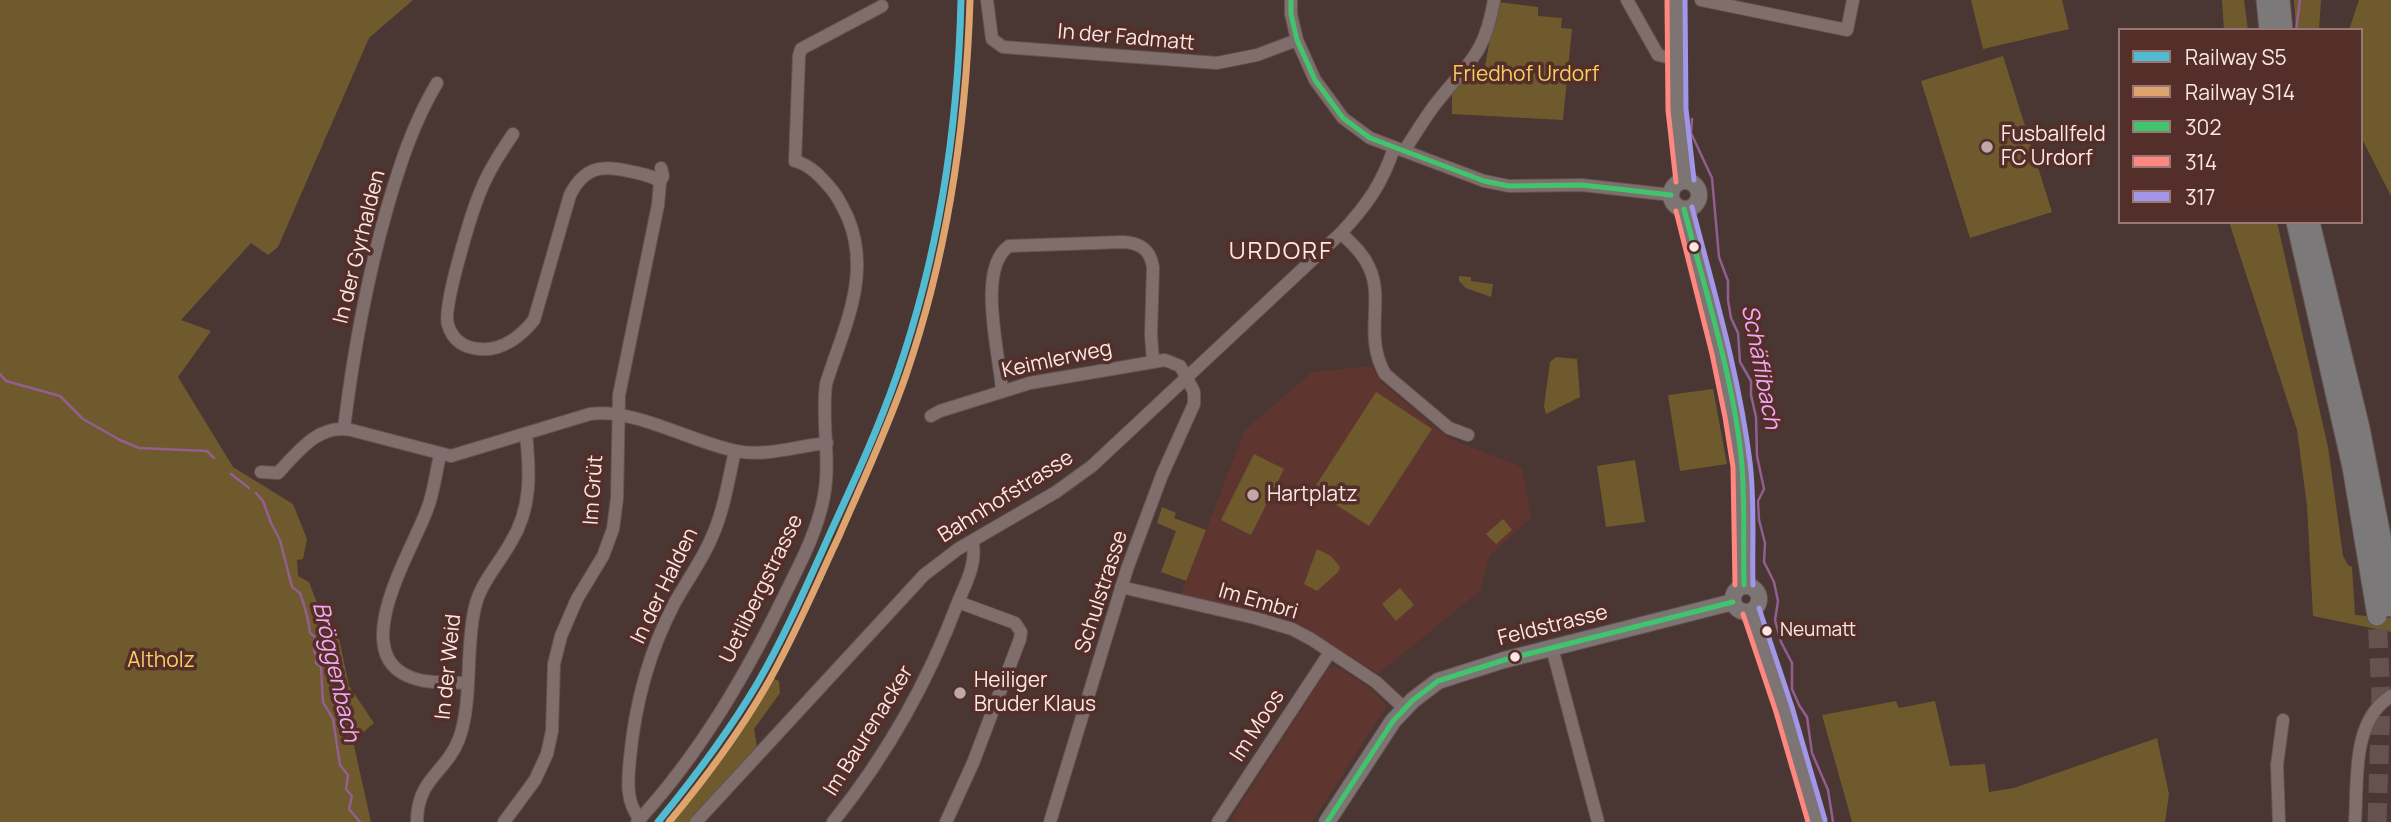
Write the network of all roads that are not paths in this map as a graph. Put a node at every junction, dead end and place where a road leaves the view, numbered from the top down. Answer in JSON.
{"nodes":[{"id":1,"x":987,"y":0,"type":"edge"},
{"id":2,"x":1291,"y":0,"type":"edge"},
{"id":3,"x":1494,"y":0,"type":"edge"},
{"id":4,"x":1627,"y":0,"type":"edge"},
{"id":5,"x":1676,"y":0,"type":"edge"},
{"id":6,"x":1702,"y":0,"type":"edge"},
{"id":7,"x":1853,"y":0,"type":"edge"},
{"id":8,"x":2266,"y":0,"type":"edge"},
{"id":9,"x":2280,"y":0,"type":"edge"},
{"id":10,"x":882,"y":6,"type":"dead end"},
{"id":11,"x":2269,"y":28,"type":"edge"},
{"id":12,"x":2283,"y":28,"type":"edge"},
{"id":13,"x":1297,"y":40,"type":"junction"},
{"id":14,"x":1675,"y":59,"type":"junction"},
{"id":15,"x":438,"y":83,"type":"dead end"},
{"id":16,"x":513,"y":134,"type":"dead end"},
{"id":17,"x":1399,"y":150,"type":"junction"},
{"id":18,"x":661,"y":168,"type":"dead end"},
{"id":19,"x":1685,"y":181,"type":"junction"},
{"id":20,"x":660,"y":182,"type":"junction"},
{"id":21,"x":1671,"y":195,"type":"junction"},
{"id":22,"x":1684,"y":209,"type":"junction"},
{"id":23,"x":2295,"y":224,"type":"edge"},
{"id":24,"x":2310,"y":224,"type":"edge"},
{"id":25,"x":1341,"y":233,"type":"junction"},
{"id":26,"x":1153,"y":361,"type":"junction"},
{"id":27,"x":1188,"y":378,"type":"junction"},
{"id":28,"x":1002,"y":391,"type":"junction"},
{"id":29,"x":617,"y":414,"type":"junction"},
{"id":30,"x":931,"y":416,"type":"dead end"},
{"id":31,"x":344,"y":428,"type":"junction"},
{"id":32,"x":526,"y":434,"type":"junction"},
{"id":33,"x":1468,"y":435,"type":"dead end"},
{"id":34,"x":827,"y":443,"type":"junction"},
{"id":35,"x":735,"y":451,"type":"junction"},
{"id":36,"x":440,"y":455,"type":"junction"},
{"id":37,"x":261,"y":472,"type":"dead end"},
{"id":38,"x":972,"y":541,"type":"junction"},
{"id":39,"x":1744,"y":585,"type":"junction"},
{"id":40,"x":1121,"y":587,"type":"junction"},
{"id":41,"x":958,"y":602,"type":"junction"},
{"id":42,"x":1733,"y":602,"type":"junction"},
{"id":43,"x":1751,"y":611,"type":"junction"},
{"id":44,"x":2384,"y":612,"type":"edge"},
{"id":45,"x":1552,"y":648,"type":"junction"},
{"id":46,"x":1330,"y":652,"type":"junction"},
{"id":47,"x":466,"y":683,"type":"junction"},
{"id":48,"x":2391,"y":696,"type":"edge"},
{"id":49,"x":1404,"y":708,"type":"junction"},
{"id":50,"x":2283,"y":720,"type":"dead end"},
{"id":51,"x":638,"y":820,"type":"edge"},
{"id":52,"x":417,"y":822,"type":"edge"},
{"id":53,"x":504,"y":822,"type":"edge"},
{"id":54,"x":696,"y":822,"type":"edge"},
{"id":55,"x":833,"y":822,"type":"edge"},
{"id":56,"x":946,"y":822,"type":"edge"},
{"id":57,"x":1050,"y":822,"type":"edge"},
{"id":58,"x":1218,"y":822,"type":"edge"},
{"id":59,"x":1327,"y":822,"type":"edge"},
{"id":60,"x":1598,"y":822,"type":"edge"},
{"id":61,"x":1817,"y":822,"type":"edge"},
{"id":62,"x":2278,"y":822,"type":"edge"},
{"id":63,"x":2355,"y":822,"type":"edge"}],
"edges":[{"from":1,"to":13,"type":"street","name":"In der Fadmatt"},
{"from":2,"to":13,"type":"street"},
{"from":3,"to":17,"type":"street","name":"Bahnhofstrasse"},
{"from":4,"to":14,"type":"street"},
{"from":5,"to":14,"type":"main road"},
{"from":6,"to":7,"type":"street"},
{"from":8,"to":11,"type":"highway"},
{"from":9,"to":12,"type":"highway"},
{"from":10,"to":34,"type":"street","name":"Uetlibergstrasse"},
{"from":13,"to":17,"type":"street"},
{"from":14,"to":19,"type":"main road"},
{"from":15,"to":31,"type":"street","name":"In der Gyrhalden"},
{"from":16,"to":20,"type":"street"},
{"from":17,"to":21,"type":"street"},
{"from":17,"to":25,"type":"street","name":"Bahnhofstrasse"},
{"from":18,"to":20,"type":"street","name":"Im Grüt"},
{"from":19,"to":21,"type":"main road"},
{"from":19,"to":22,"type":"main road"},
{"from":20,"to":29,"type":"street","name":"Im Grüt"},
{"from":21,"to":22,"type":"main road"},
{"from":22,"to":39,"type":"main road"},
{"from":23,"to":44,"type":"highway"},
{"from":24,"to":44,"type":"highway"},
{"from":25,"to":27,"type":"street","name":"Bahnhofstrasse"},
{"from":25,"to":33,"type":"street"},
{"from":26,"to":27,"type":"street"},
{"from":26,"to":28,"type":"street","name":"Keimlerweg"},
{"from":26,"to":28,"type":"street"},
{"from":27,"to":38,"type":"street","name":"Bahnhofstrasse"},
{"from":27,"to":40,"type":"street","name":"Schulstrasse"},
{"from":28,"to":30,"type":"street","name":"Keimlerweg"},
{"from":29,"to":32,"type":"street"},
{"from":29,"to":35,"type":"street"},
{"from":29,"to":53,"type":"street","name":"Im Grüt"},
{"from":31,"to":36,"type":"street"},
{"from":31,"to":37,"type":"street"},
{"from":32,"to":36,"type":"street"},
{"from":32,"to":47,"type":"street","name":"In der Weid"},
{"from":34,"to":35,"type":"street"},
{"from":34,"to":51,"type":"street","name":"Uetlibergstrasse"},
{"from":35,"to":51,"type":"street","name":"In der Halden"},
{"from":36,"to":47,"type":"street"},
{"from":38,"to":41,"type":"street","name":"Im Baurenacker"},
{"from":38,"to":54,"type":"street","name":"Bahnhofstrasse"},
{"from":39,"to":42,"type":"main road"},
{"from":39,"to":43,"type":"main road"},
{"from":40,"to":46,"type":"street","name":"Im Embri"},
{"from":40,"to":57,"type":"street","name":"Schulstrasse"},
{"from":41,"to":55,"type":"street","name":"Im Baurenacker"},
{"from":41,"to":56,"type":"street"},
{"from":42,"to":43,"type":"main road"},
{"from":42,"to":45,"type":"main road","name":"Feldstrasse"},
{"from":43,"to":61,"type":"main road"},
{"from":45,"to":49,"type":"main road","name":"Feldstrasse"},
{"from":45,"to":60,"type":"street"},
{"from":46,"to":49,"type":"street","name":"Im Embri"},
{"from":46,"to":58,"type":"street","name":"Im Moos"},
{"from":47,"to":52,"type":"street","name":"In der Weid"},
{"from":48,"to":63,"type":"street"},
{"from":49,"to":59,"type":"main road","name":"Feldstrasse"},
{"from":50,"to":62,"type":"street"}]}
